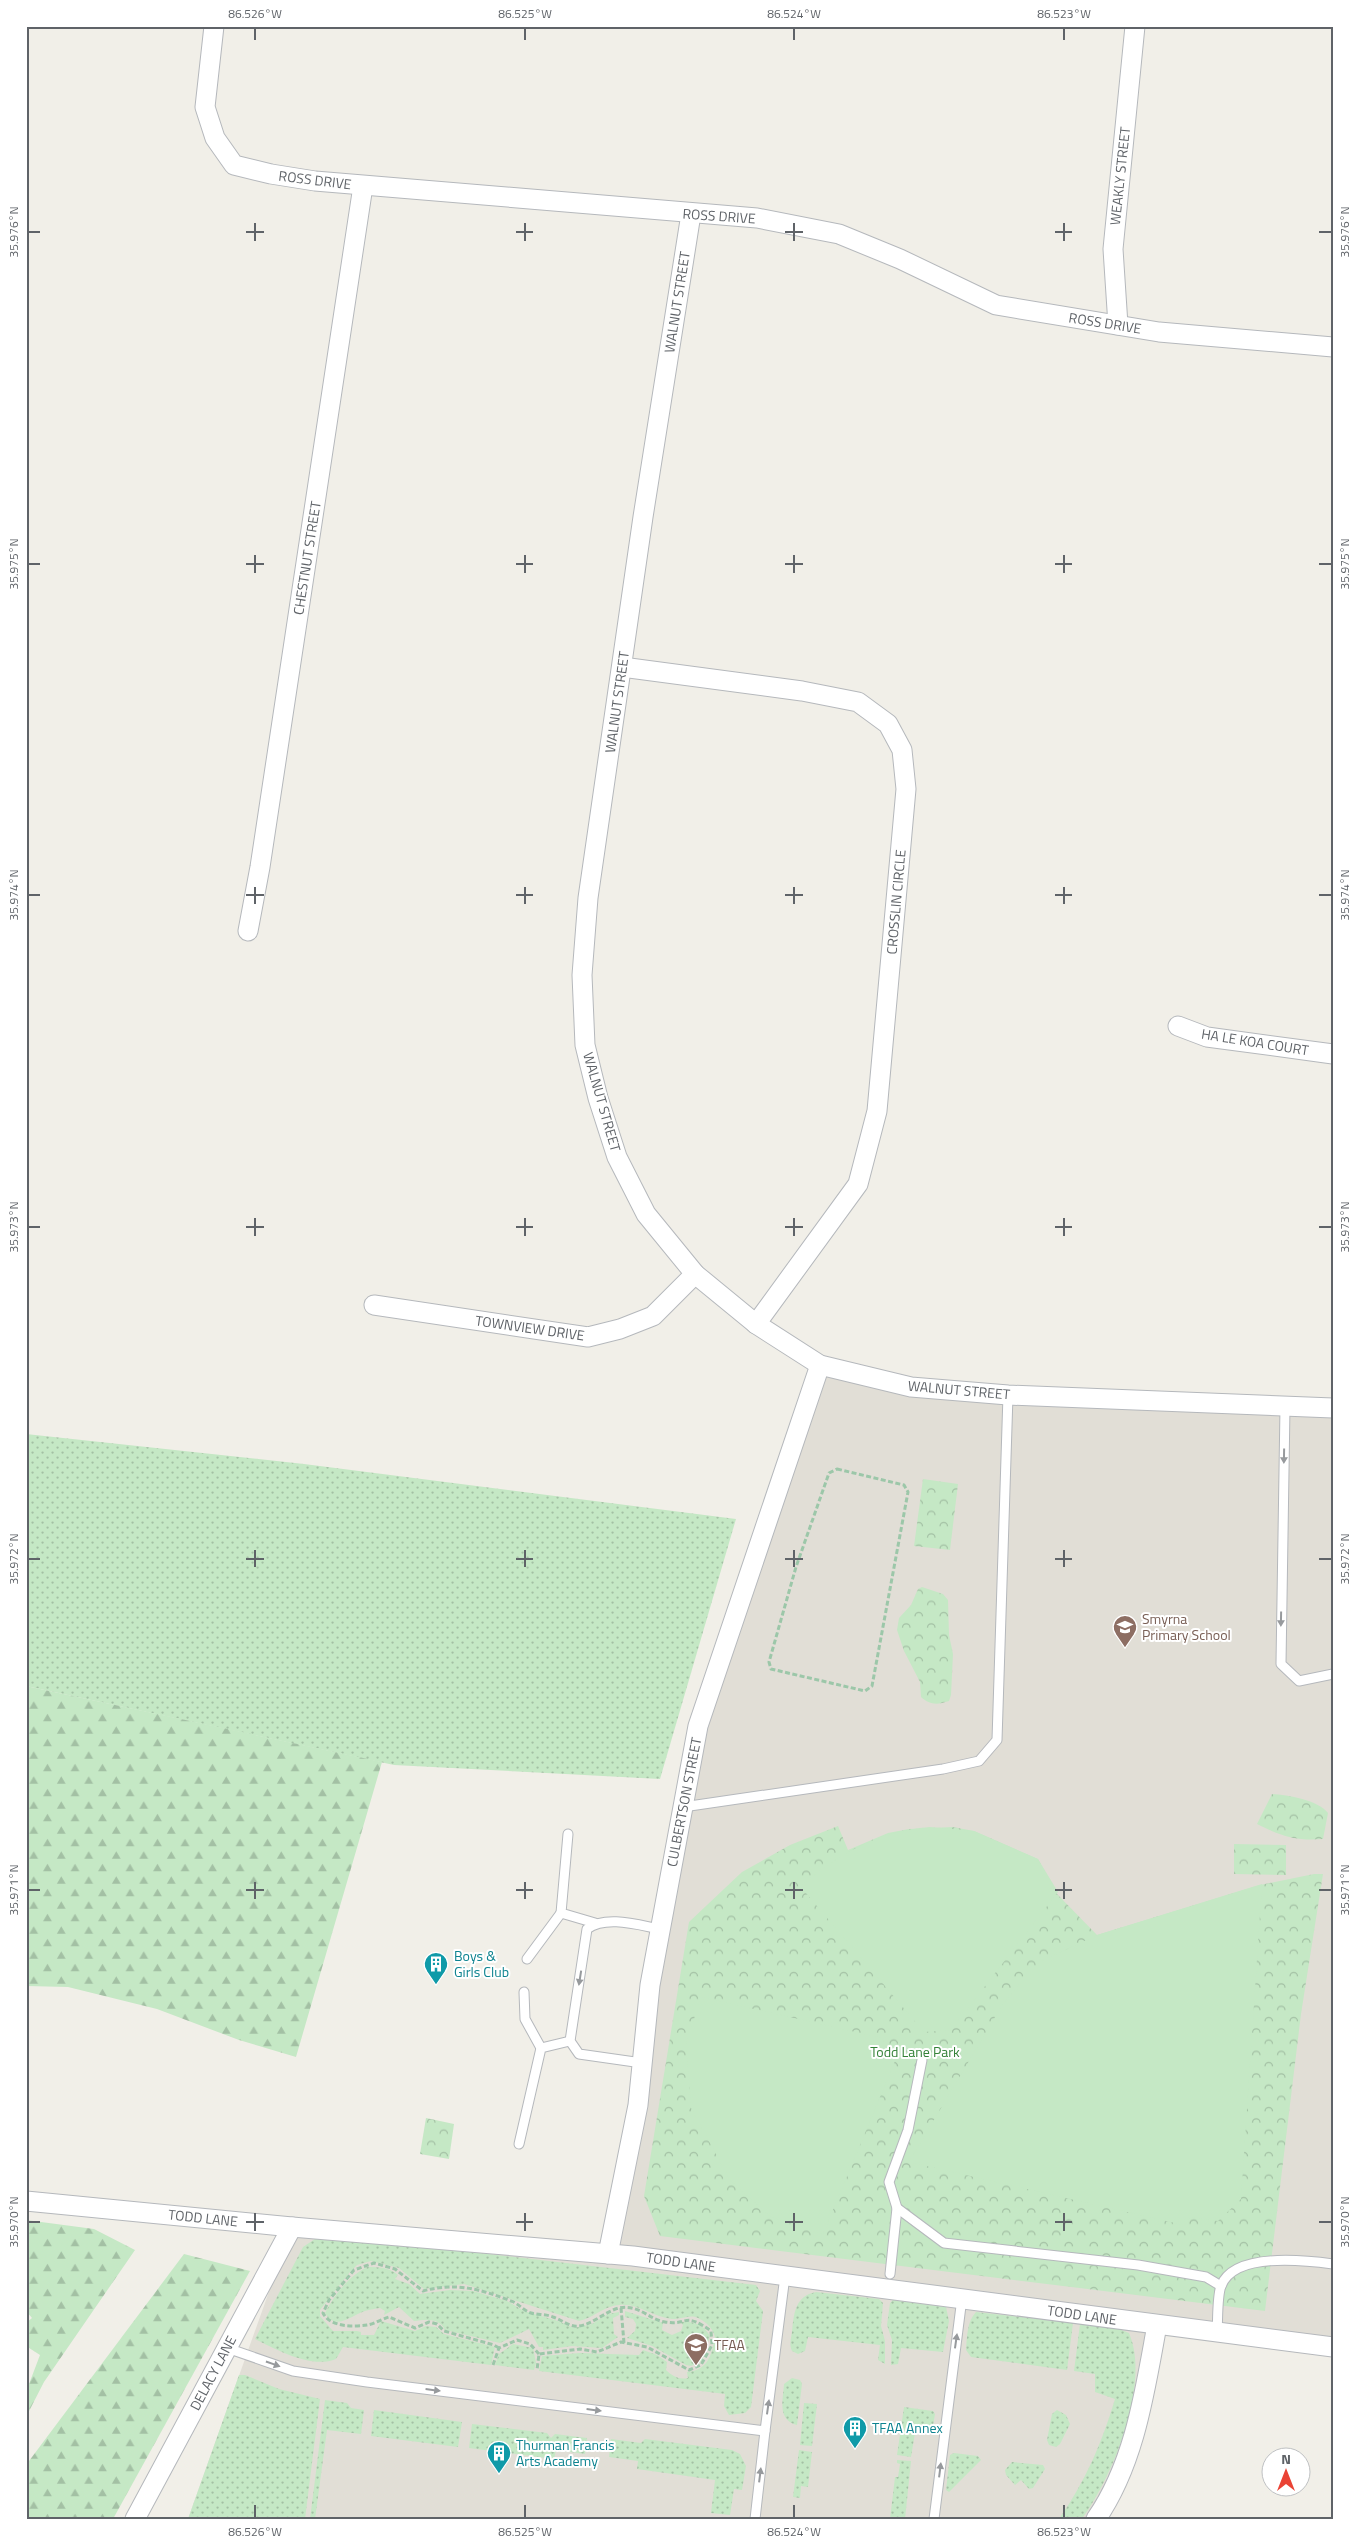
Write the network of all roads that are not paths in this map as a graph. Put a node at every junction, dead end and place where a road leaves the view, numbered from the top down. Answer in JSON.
{"nodes":[{"id":1,"x":214,"y":26,"type":"edge"},
{"id":2,"x":1135,"y":26,"type":"edge"},
{"id":3,"x":363,"y":186,"type":"junction"},
{"id":4,"x":691,"y":214,"type":"junction"},
{"id":5,"x":1118,"y":325,"type":"junction"},
{"id":6,"x":1333,"y":346,"type":"edge"},
{"id":7,"x":622,"y":667,"type":"junction"},
{"id":8,"x":248,"y":931,"type":"dead end"},
{"id":9,"x":1178,"y":1026,"type":"dead end"},
{"id":10,"x":1333,"y":1054,"type":"edge"},
{"id":11,"x":695,"y":1274,"type":"junction"},
{"id":12,"x":374,"y":1305,"type":"dead end"},
{"id":13,"x":756,"y":1324,"type":"junction"},
{"id":14,"x":820,"y":1365,"type":"junction"},
{"id":15,"x":1008,"y":1395,"type":"junction"},
{"id":16,"x":1285,"y":1408,"type":"junction"},
{"id":17,"x":1333,"y":1408,"type":"edge"},
{"id":18,"x":1333,"y":1674,"type":"edge"},
{"id":19,"x":683,"y":1807,"type":"junction"},
{"id":20,"x":568,"y":1834,"type":"dead end"},
{"id":21,"x":562,"y":1913,"type":"junction"},
{"id":22,"x":595,"y":1924,"type":"junction"},
{"id":23,"x":660,"y":1929,"type":"junction"},
{"id":24,"x":528,"y":1959,"type":"dead end"},
{"id":25,"x":524,"y":1992,"type":"dead end"},
{"id":26,"x":570,"y":2040,"type":"junction"},
{"id":27,"x":541,"y":2048,"type":"junction"},
{"id":28,"x":922,"y":2060,"type":"dead end"},
{"id":29,"x":642,"y":2063,"type":"junction"},
{"id":30,"x":519,"y":2144,"type":"dead end"},
{"id":31,"x":26,"y":2201,"type":"edge"},
{"id":32,"x":897,"y":2208,"type":"junction"},
{"id":33,"x":292,"y":2227,"type":"junction"},
{"id":34,"x":608,"y":2254,"type":"junction"},
{"id":35,"x":1333,"y":2264,"type":"edge"},
{"id":36,"x":890,"y":2274,"type":"dead end"},
{"id":37,"x":786,"y":2276,"type":"junction"},
{"id":38,"x":1221,"y":2286,"type":"junction"},
{"id":39,"x":962,"y":2298,"type":"junction"},
{"id":40,"x":1157,"y":2325,"type":"junction"},
{"id":41,"x":1217,"y":2333,"type":"junction"},
{"id":42,"x":1333,"y":2347,"type":"edge"},
{"id":43,"x":227,"y":2348,"type":"junction"},
{"id":44,"x":765,"y":2432,"type":"junction"},
{"id":45,"x":135,"y":2519,"type":"edge"},
{"id":46,"x":755,"y":2519,"type":"edge"},
{"id":47,"x":934,"y":2519,"type":"edge"},
{"id":48,"x":1096,"y":2519,"type":"edge"}],
"edges":[{"from":1,"to":3,"type":"street","name":"ROSS DRIVE"},
{"from":2,"to":5,"type":"street","name":"WEAKLY STREET"},
{"from":3,"to":4,"type":"street","name":"ROSS DRIVE"},
{"from":3,"to":8,"type":"street","name":"CHESTNUT STREET"},
{"from":4,"to":5,"type":"street","name":"ROSS DRIVE"},
{"from":4,"to":7,"type":"street","name":"WALNUT STREET"},
{"from":5,"to":6,"type":"street","name":"ROSS DRIVE"},
{"from":7,"to":11,"type":"street","name":"WALNUT STREET"},
{"from":7,"to":13,"type":"street","name":"CROSSLIN CIRCLE"},
{"from":9,"to":10,"type":"street","name":"HA LE KOA COURT"},
{"from":11,"to":12,"type":"street","name":"TOWNVIEW DRIVE"},
{"from":11,"to":13,"type":"street","name":"WALNUT STREET"},
{"from":13,"to":14,"type":"street","name":"WALNUT STREET"},
{"from":14,"to":15,"type":"street","name":"WALNUT STREET"},
{"from":14,"to":19,"type":"street","name":"CULBERTSON STREET"},
{"from":15,"to":16,"type":"street","name":"WALNUT STREET"},
{"from":15,"to":19,"type":"lane"},
{"from":16,"to":17,"type":"street","name":"WALNUT STREET"},
{"from":16,"to":18,"type":"lane","one_way":true},
{"from":19,"to":23,"type":"street","name":"CULBERTSON STREET"},
{"from":20,"to":21,"type":"lane"},
{"from":21,"to":22,"type":"lane"},
{"from":21,"to":24,"type":"lane"},
{"from":22,"to":23,"type":"lane"},
{"from":22,"to":26,"type":"lane","one_way":true},
{"from":23,"to":29,"type":"street","name":"CULBERTSON STREET"},
{"from":25,"to":27,"type":"lane"},
{"from":26,"to":27,"type":"lane"},
{"from":26,"to":29,"type":"lane"},
{"from":27,"to":30,"type":"lane"},
{"from":28,"to":32,"type":"lane"},
{"from":29,"to":34,"type":"street","name":"CULBERTSON STREET"},
{"from":31,"to":33,"type":"street","name":"TODD LANE"},
{"from":32,"to":36,"type":"lane"},
{"from":32,"to":38,"type":"lane"},
{"from":33,"to":34,"type":"street","name":"TODD LANE"},
{"from":33,"to":43,"type":"street","name":"DELACY LANE"},
{"from":34,"to":37,"type":"street","name":"TODD LANE"},
{"from":35,"to":38,"type":"lane"},
{"from":37,"to":39,"type":"street","name":"TODD LANE"},
{"from":44,"to":37,"type":"lane","one_way":true},
{"from":38,"to":41,"type":"lane"},
{"from":39,"to":40,"type":"street","name":"TODD LANE"},
{"from":47,"to":39,"type":"lane","one_way":true},
{"from":40,"to":41,"type":"street","name":"TODD LANE"},
{"from":40,"to":48,"type":"street"},
{"from":41,"to":42,"type":"street","name":"TODD LANE"},
{"from":43,"to":44,"type":"lane","one_way":true},
{"from":43,"to":45,"type":"street","name":"DELACY LANE"},
{"from":46,"to":44,"type":"lane","one_way":true}]}
